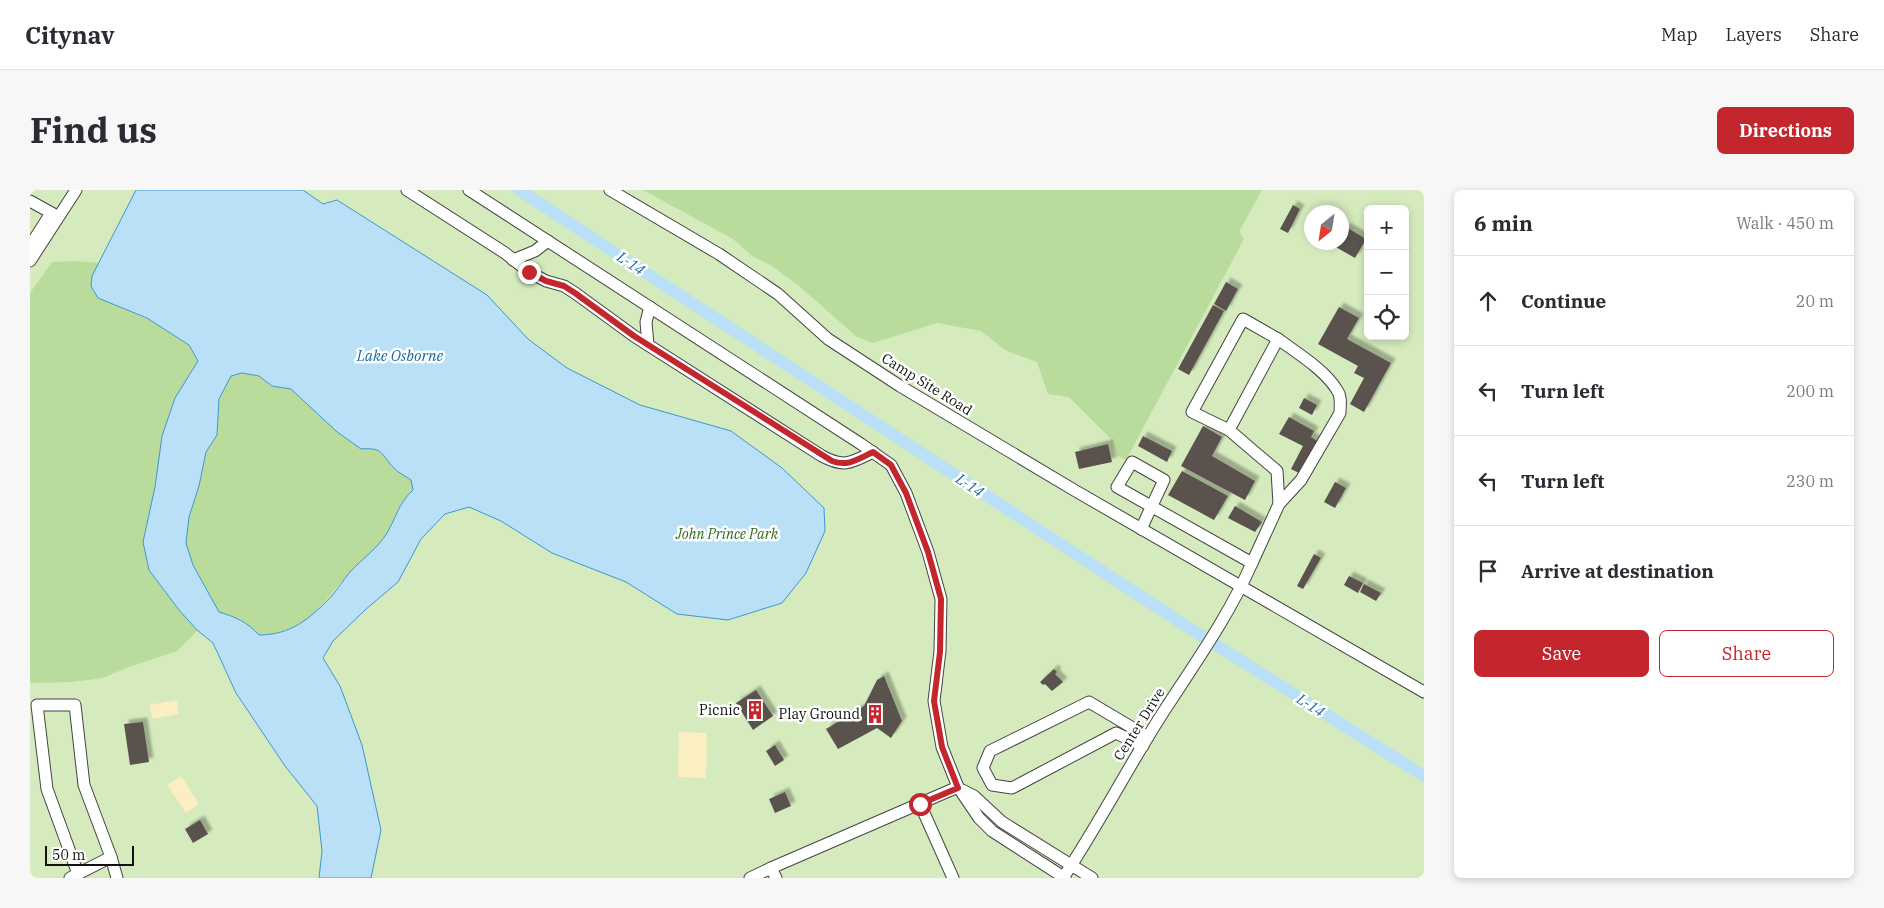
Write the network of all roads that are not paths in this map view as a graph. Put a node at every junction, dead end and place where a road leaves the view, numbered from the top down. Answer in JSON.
{"nodes":[{"id":1,"x":35,"y":190,"type":"edge"},
{"id":2,"x":76,"y":190,"type":"edge"},
{"id":3,"x":407,"y":190,"type":"edge"},
{"id":4,"x":469,"y":190,"type":"edge"},
{"id":5,"x":610,"y":190,"type":"edge"},
{"id":6,"x":30,"y":200,"type":"edge"},
{"id":7,"x":55,"y":215,"type":"junction"},
{"id":8,"x":548,"y":241,"type":"junction"},
{"id":9,"x":30,"y":246,"type":"edge"},
{"id":10,"x":513,"y":260,"type":"junction"},
{"id":11,"x":30,"y":261,"type":"edge"},
{"id":12,"x":650,"y":307,"type":"junction"},
{"id":13,"x":1278,"y":339,"type":"junction"},
{"id":14,"x":648,"y":345,"type":"junction"},
{"id":15,"x":1229,"y":430,"type":"junction"},
{"id":16,"x":873,"y":452,"type":"junction"},
{"id":17,"x":1279,"y":504,"type":"junction"},
{"id":18,"x":1141,"y":529,"type":"junction"},
{"id":19,"x":1252,"y":563,"type":"junction"},
{"id":20,"x":1242,"y":586,"type":"junction"},
{"id":21,"x":1424,"y":692,"type":"edge"},
{"id":22,"x":1145,"y":742,"type":"junction"},
{"id":23,"x":958,"y":788,"type":"junction"},
{"id":24,"x":920,"y":804,"type":"junction"},
{"id":25,"x":111,"y":857,"type":"junction"},
{"id":26,"x":1072,"y":865,"type":"junction"},
{"id":27,"x":774,"y":873,"type":"edge"},
{"id":28,"x":74,"y":876,"type":"edge"},
{"id":29,"x":117,"y":878,"type":"edge"},
{"id":30,"x":750,"y":878,"type":"edge"},
{"id":31,"x":953,"y":878,"type":"edge"},
{"id":32,"x":1064,"y":878,"type":"edge"},
{"id":33,"x":1092,"y":878,"type":"edge"}],
"edges":[{"from":1,"to":6,"type":"street"},
{"from":2,"to":7,"type":"street"},
{"from":3,"to":10,"type":"street"},
{"from":4,"to":8,"type":"street"},
{"from":5,"to":18,"type":"street","name":"Camp Site Road"},
{"from":6,"to":7,"type":"street"},
{"from":7,"to":9,"type":"street"},
{"from":7,"to":11,"type":"street"},
{"from":8,"to":10,"type":"street"},
{"from":8,"to":12,"type":"street"},
{"from":10,"to":14,"type":"street"},
{"from":12,"to":14,"type":"street"},
{"from":12,"to":16,"type":"street"},
{"from":13,"to":15,"type":"street"},
{"from":13,"to":15,"type":"street"},
{"from":13,"to":17,"type":"street"},
{"from":14,"to":16,"type":"street"},
{"from":15,"to":17,"type":"street"},
{"from":16,"to":23,"type":"street"},
{"from":17,"to":19,"type":"street","name":"Center Drive"},
{"from":18,"to":19,"type":"street"},
{"from":18,"to":20,"type":"street","name":"Camp Site Road"},
{"from":19,"to":20,"type":"street","name":"Center Drive"},
{"from":20,"to":21,"type":"street","name":"Camp Site Road"},
{"from":20,"to":22,"type":"street","name":"Center Drive"},
{"from":22,"to":22,"type":"street"},
{"from":22,"to":26,"type":"street","name":"Center Drive"},
{"from":23,"to":24,"type":"street"},
{"from":23,"to":26,"type":"street"},
{"from":23,"to":32,"type":"street"},
{"from":24,"to":27,"type":"street"},
{"from":24,"to":31,"type":"street"},
{"from":25,"to":28,"type":"street"},
{"from":25,"to":28,"type":"street"},
{"from":25,"to":29,"type":"street"},
{"from":26,"to":32,"type":"street","name":"Center Drive"},
{"from":26,"to":33,"type":"street"},
{"from":27,"to":30,"type":"street"}]}
